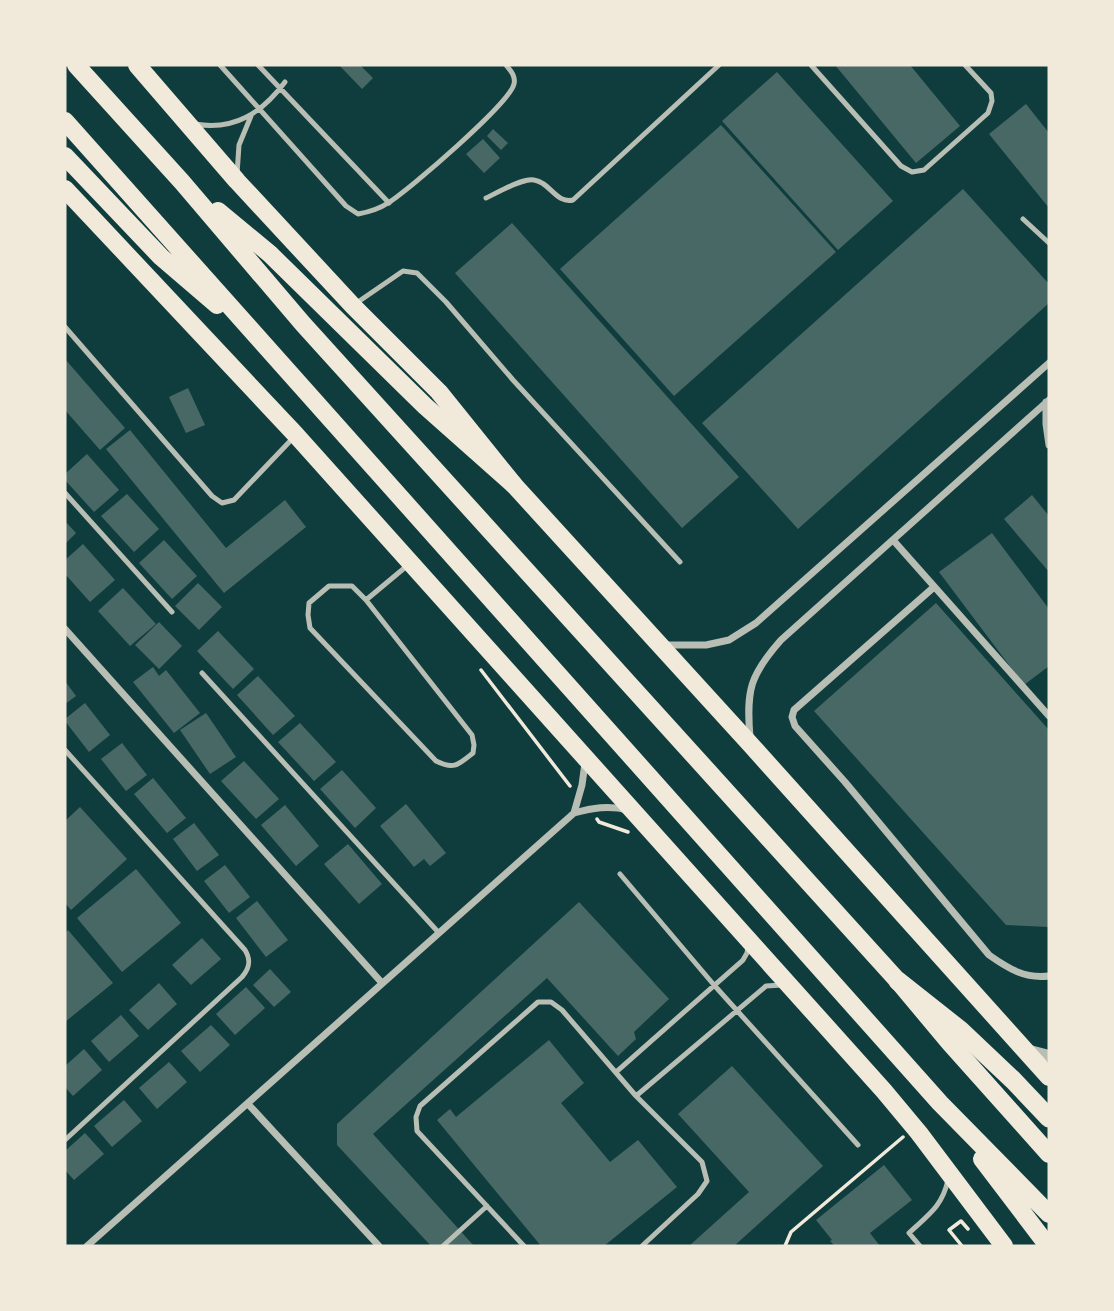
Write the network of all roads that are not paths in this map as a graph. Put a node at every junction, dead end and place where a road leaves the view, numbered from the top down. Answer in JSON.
{"nodes":[{"id":1,"x":76,"y":65,"type":"edge"},
{"id":2,"x":137,"y":65,"type":"edge"},
{"id":3,"x":220,"y":65,"type":"edge"},
{"id":4,"x":258,"y":65,"type":"edge"},
{"id":5,"x":506,"y":65,"type":"edge"},
{"id":6,"x":719,"y":65,"type":"edge"},
{"id":7,"x":811,"y":65,"type":"edge"},
{"id":8,"x":965,"y":65,"type":"edge"},
{"id":9,"x":283,"y":85,"type":"junction"},
{"id":10,"x":259,"y":108,"type":"junction"},
{"id":11,"x":251,"y":116,"type":"junction"},
{"id":12,"x":65,"y":121,"type":"edge"},
{"id":13,"x":185,"y":122,"type":"junction"},
{"id":14,"x":65,"y":156,"type":"edge"},
{"id":15,"x":237,"y":181,"type":"junction"},
{"id":16,"x":183,"y":182,"type":"junction"},
{"id":17,"x":65,"y":189,"type":"edge"},
{"id":18,"x":486,"y":198,"type":"dead end"},
{"id":19,"x":389,"y":203,"type":"junction"},
{"id":20,"x":1023,"y":219,"type":"dead end"},
{"id":21,"x":1049,"y":243,"type":"edge"},
{"id":22,"x":353,"y":306,"type":"junction"},
{"id":23,"x":65,"y":327,"type":"edge"},
{"id":24,"x":275,"y":356,"type":"junction"},
{"id":25,"x":1049,"y":363,"type":"edge"},
{"id":26,"x":1048,"y":401,"type":"edge"},
{"id":27,"x":296,"y":435,"type":"junction"},
{"id":28,"x":1049,"y":445,"type":"edge"},
{"id":29,"x":514,"y":485,"type":"junction"},
{"id":30,"x":65,"y":493,"type":"edge"},
{"id":31,"x":893,"y":540,"type":"junction"},
{"id":32,"x":680,"y":562,"type":"dead end"},
{"id":33,"x":411,"y":563,"type":"junction"},
{"id":34,"x":934,"y":587,"type":"junction"},
{"id":35,"x":366,"y":600,"type":"junction"},
{"id":36,"x":172,"y":612,"type":"dead end"},
{"id":37,"x":65,"y":629,"type":"edge"},
{"id":38,"x":658,"y":645,"type":"junction"},
{"id":39,"x":202,"y":673,"type":"dead end"},
{"id":40,"x":1049,"y":716,"type":"edge"},
{"id":41,"x":751,"y":745,"type":"junction"},
{"id":42,"x":65,"y":750,"type":"edge"},
{"id":43,"x":585,"y":758,"type":"junction"},
{"id":44,"x":635,"y":812,"type":"junction"},
{"id":45,"x":574,"y":813,"type":"junction"},
{"id":46,"x":620,"y":874,"type":"dead end"},
{"id":47,"x":439,"y":933,"type":"junction"},
{"id":48,"x":749,"y":940,"type":"junction"},
{"id":49,"x":1049,"y":976,"type":"edge"},
{"id":50,"x":898,"y":981,"type":"junction"},
{"id":51,"x":382,"y":983,"type":"junction"},
{"id":52,"x":714,"y":985,"type":"junction"},
{"id":53,"x":789,"y":986,"type":"junction"},
{"id":54,"x":738,"y":1010,"type":"junction"},
{"id":55,"x":1023,"y":1049,"type":"junction"},
{"id":56,"x":1049,"y":1056,"type":"edge"},
{"id":57,"x":616,"y":1072,"type":"junction"},
{"id":58,"x":1049,"y":1077,"type":"edge"},
{"id":59,"x":636,"y":1096,"type":"junction"},
{"id":60,"x":940,"y":1103,"type":"junction"},
{"id":61,"x":248,"y":1104,"type":"junction"},
{"id":62,"x":1049,"y":1118,"type":"edge"},
{"id":63,"x":65,"y":1140,"type":"edge"},
{"id":64,"x":858,"y":1145,"type":"dead end"},
{"id":65,"x":1049,"y":1154,"type":"edge"},
{"id":66,"x":949,"y":1173,"type":"junction"},
{"id":67,"x":487,"y":1206,"type":"junction"},
{"id":68,"x":1049,"y":1214,"type":"edge"},
{"id":69,"x":87,"y":1246,"type":"edge"},
{"id":70,"x":379,"y":1246,"type":"edge"},
{"id":71,"x":443,"y":1246,"type":"edge"},
{"id":72,"x":524,"y":1246,"type":"edge"},
{"id":73,"x":642,"y":1246,"type":"edge"},
{"id":74,"x":920,"y":1246,"type":"edge"},
{"id":75,"x":1004,"y":1246,"type":"edge"},
{"id":76,"x":1048,"y":1246,"type":"edge"}],
"edges":[{"from":1,"to":16,"type":"main road"},
{"from":2,"to":13,"type":"main road"},
{"from":3,"to":10,"type":"lane"},
{"from":4,"to":9,"type":"lane"},
{"from":5,"to":19,"type":"lane"},
{"from":6,"to":18,"type":"lane"},
{"from":7,"to":8,"type":"lane"},
{"from":9,"to":10,"type":"lane"},
{"from":9,"to":19,"type":"lane"},
{"from":10,"to":11,"type":"lane"},
{"from":10,"to":19,"type":"lane"},
{"from":11,"to":13,"type":"lane"},
{"from":11,"to":15,"type":"lane"},
{"from":12,"to":24,"type":"main road"},
{"from":13,"to":15,"type":"main road"},
{"from":14,"to":24,"type":"main road"},
{"from":15,"to":22,"type":"main road"},
{"from":16,"to":29,"type":"main road"},
{"from":16,"to":50,"type":"main road"},
{"from":17,"to":27,"type":"main road"},
{"from":20,"to":21,"type":"lane"},
{"from":22,"to":29,"type":"main road"},
{"from":22,"to":32,"type":"lane"},
{"from":23,"to":27,"type":"lane"},
{"from":24,"to":60,"type":"main road"},
{"from":25,"to":38,"type":"street"},
{"from":26,"to":28,"type":"street"},
{"from":26,"to":31,"type":"street"},
{"from":27,"to":33,"type":"main road"},
{"from":29,"to":38,"type":"main road"},
{"from":30,"to":36,"type":"lane"},
{"from":31,"to":34,"type":"street"},
{"from":31,"to":41,"type":"street"},
{"from":33,"to":35,"type":"lane"},
{"from":33,"to":43,"type":"main road"},
{"from":34,"to":40,"type":"street"},
{"from":34,"to":49,"type":"street"},
{"from":35,"to":35,"type":"lane"},
{"from":37,"to":51,"type":"street"},
{"from":38,"to":41,"type":"main road"},
{"from":39,"to":47,"type":"lane"},
{"from":41,"to":55,"type":"main road"},
{"from":42,"to":63,"type":"lane"},
{"from":43,"to":44,"type":"main road"},
{"from":43,"to":45,"type":"street"},
{"from":44,"to":45,"type":"street"},
{"from":44,"to":48,"type":"main road"},
{"from":45,"to":47,"type":"street"},
{"from":46,"to":52,"type":"lane"},
{"from":47,"to":51,"type":"street"},
{"from":48,"to":52,"type":"lane"},
{"from":48,"to":53,"type":"main road"},
{"from":50,"to":62,"type":"highway"},
{"from":50,"to":65,"type":"main road"},
{"from":51,"to":61,"type":"street"},
{"from":52,"to":54,"type":"lane"},
{"from":52,"to":57,"type":"lane"},
{"from":53,"to":54,"type":"lane"},
{"from":53,"to":66,"type":"main road"},
{"from":54,"to":59,"type":"lane"},
{"from":54,"to":64,"type":"lane"},
{"from":55,"to":56,"type":"street"},
{"from":55,"to":58,"type":"main road"},
{"from":57,"to":59,"type":"lane"},
{"from":57,"to":67,"type":"lane"},
{"from":59,"to":73,"type":"lane"},
{"from":60,"to":68,"type":"main road"},
{"from":60,"to":76,"type":"main road"},
{"from":61,"to":69,"type":"street"},
{"from":61,"to":70,"type":"street"},
{"from":66,"to":74,"type":"lane"},
{"from":66,"to":75,"type":"main road"},
{"from":67,"to":71,"type":"lane"},
{"from":67,"to":72,"type":"lane"}]}
